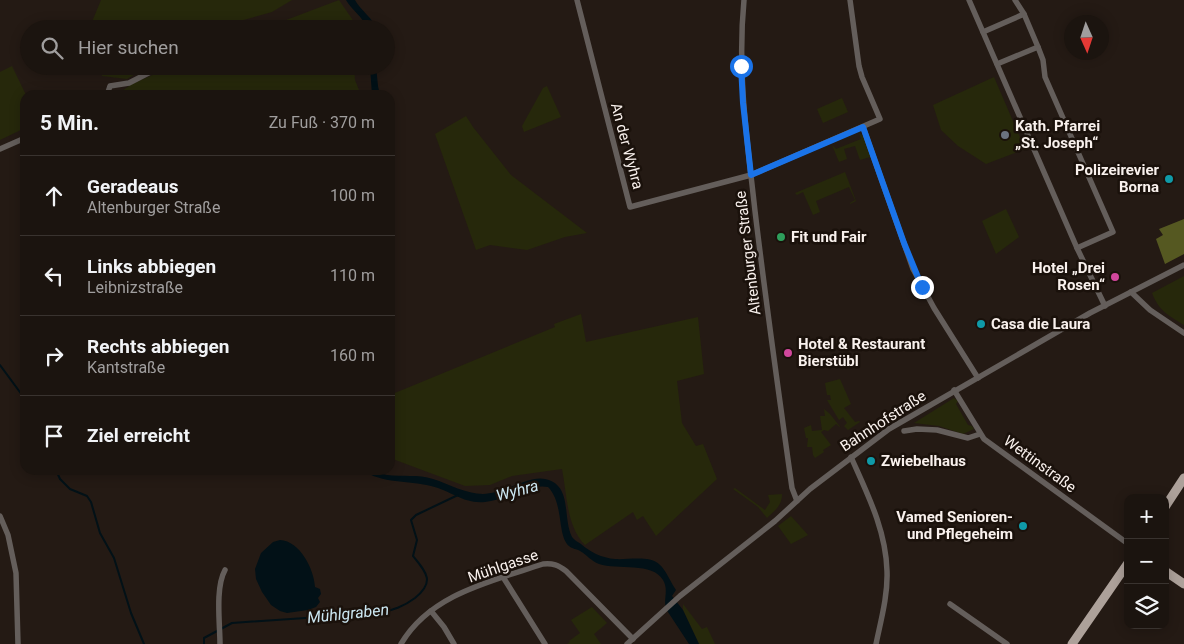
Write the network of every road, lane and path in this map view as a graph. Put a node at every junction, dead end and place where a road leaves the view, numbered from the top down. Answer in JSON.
{"nodes":[{"id":1,"x":577,"y":0,"type":"edge"},
{"id":2,"x":744,"y":0,"type":"edge"},
{"id":3,"x":850,"y":0,"type":"edge"},
{"id":4,"x":969,"y":0,"type":"edge"},
{"id":5,"x":1015,"y":0,"type":"edge"},
{"id":6,"x":1024,"y":14,"type":"junction"},
{"id":7,"x":983,"y":32,"type":"junction"},
{"id":8,"x":1038,"y":47,"type":"junction"},
{"id":9,"x":997,"y":64,"type":"junction"},
{"id":10,"x":145,"y":75,"type":"edge"},
{"id":11,"x":109,"y":90,"type":"edge"},
{"id":12,"x":863,"y":127,"type":"junction"},
{"id":13,"x":20,"y":140,"type":"edge"},
{"id":14,"x":0,"y":150,"type":"edge"},
{"id":15,"x":751,"y":175,"type":"junction"},
{"id":16,"x":1077,"y":248,"type":"junction"},
{"id":17,"x":1184,"y":265,"type":"edge"},
{"id":18,"x":1131,"y":292,"type":"junction"},
{"id":19,"x":1105,"y":306,"type":"junction"},
{"id":20,"x":1184,"y":332,"type":"edge"},
{"id":21,"x":978,"y":378,"type":"junction"},
{"id":22,"x":954,"y":390,"type":"junction"},
{"id":23,"x":904,"y":431,"type":"dead end"},
{"id":24,"x":980,"y":434,"type":"junction"},
{"id":25,"x":851,"y":457,"type":"junction"},
{"id":26,"x":1184,"y":478,"type":"edge"},
{"id":27,"x":797,"y":501,"type":"junction"},
{"id":28,"x":1169,"y":501,"type":"edge"},
{"id":29,"x":0,"y":516,"type":"edge"},
{"id":30,"x":1124,"y":541,"type":"edge"},
{"id":31,"x":1124,"y":569,"type":"edge"},
{"id":32,"x":225,"y":570,"type":"dead end"},
{"id":33,"x":1169,"y":574,"type":"edge"},
{"id":34,"x":503,"y":577,"type":"junction"},
{"id":35,"x":1184,"y":584,"type":"edge"},
{"id":36,"x":950,"y":604,"type":"dead end"},
{"id":37,"x":431,"y":611,"type":"junction"},
{"id":38,"x":633,"y":639,"type":"junction"},
{"id":39,"x":18,"y":644,"type":"edge"},
{"id":40,"x":220,"y":644,"type":"edge"},
{"id":41,"x":401,"y":644,"type":"edge"},
{"id":42,"x":454,"y":644,"type":"edge"},
{"id":43,"x":545,"y":644,"type":"edge"},
{"id":44,"x":627,"y":644,"type":"edge"},
{"id":45,"x":876,"y":644,"type":"edge"},
{"id":46,"x":1007,"y":644,"type":"edge"},
{"id":47,"x":1072,"y":644,"type":"edge"}],
"edges":[{"from":1,"to":15,"type":"street","name":"An der Wyhra"},
{"from":2,"to":15,"type":"street","name":"Altenburger Straße"},
{"from":3,"to":12,"type":"street"},
{"from":4,"to":7,"type":"street"},
{"from":5,"to":6,"type":"street"},
{"from":6,"to":7,"type":"street"},
{"from":6,"to":8,"type":"street"},
{"from":7,"to":9,"type":"street"},
{"from":8,"to":9,"type":"street"},
{"from":8,"to":16,"type":"street"},
{"from":9,"to":16,"type":"street"},
{"from":10,"to":11,"type":"street"},
{"from":12,"to":15,"type":"street"},
{"from":12,"to":21,"type":"street"},
{"from":13,"to":14,"type":"street"},
{"from":15,"to":27,"type":"street","name":"Altenburger Straße"},
{"from":16,"to":19,"type":"street"},
{"from":17,"to":18,"type":"street","name":"Bahnhofstraße"},
{"from":18,"to":19,"type":"street","name":"Bahnhofstraße"},
{"from":18,"to":20,"type":"street"},
{"from":19,"to":21,"type":"street","name":"Bahnhofstraße"},
{"from":21,"to":22,"type":"street","name":"Bahnhofstraße"},
{"from":22,"to":24,"type":"street","name":"Wettinstraße"},
{"from":22,"to":25,"type":"street","name":"Bahnhofstraße"},
{"from":23,"to":24,"type":"street"},
{"from":24,"to":30,"type":"street","name":"Wettinstraße"},
{"from":25,"to":27,"type":"street","name":"Bahnhofstraße"},
{"from":25,"to":45,"type":"street"},
{"from":26,"to":28,"type":"main road"},
{"from":27,"to":38,"type":"street","name":"Bahnhofstraße"},
{"from":29,"to":39,"type":"street"},
{"from":31,"to":47,"type":"main road"},
{"from":32,"to":40,"type":"street"},
{"from":33,"to":35,"type":"main road"},
{"from":34,"to":37,"type":"street","name":"Mühlgasse"},
{"from":34,"to":38,"type":"street","name":"Mühlgasse"},
{"from":34,"to":43,"type":"street"},
{"from":36,"to":46,"type":"street"},
{"from":37,"to":41,"type":"street","name":"Mühlgasse"},
{"from":37,"to":42,"type":"street"},
{"from":38,"to":44,"type":"street","name":"Bahnhofstraße"}]}
